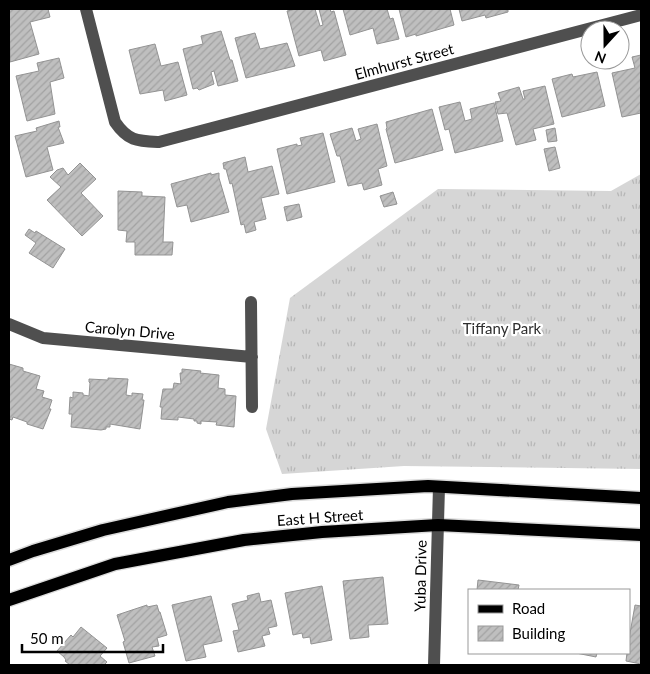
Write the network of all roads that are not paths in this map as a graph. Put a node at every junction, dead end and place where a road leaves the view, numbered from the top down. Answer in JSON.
{"nodes":[{"id":1,"x":86,"y":9,"type":"edge"},
{"id":2,"x":641,"y":15,"type":"edge"},
{"id":3,"x":251,"y":302,"type":"dead end"},
{"id":4,"x":9,"y":324,"type":"edge"},
{"id":5,"x":252,"y":357,"type":"junction"},
{"id":6,"x":252,"y":406,"type":"dead end"},
{"id":7,"x":439,"y":487,"type":"junction"},
{"id":8,"x":641,"y":498,"type":"edge"},
{"id":9,"x":438,"y":525,"type":"junction"},
{"id":10,"x":641,"y":535,"type":"edge"},
{"id":11,"x":9,"y":560,"type":"edge"},
{"id":12,"x":9,"y":600,"type":"edge"},
{"id":13,"x":434,"y":665,"type":"edge"}],
"edges":[{"from":1,"to":2,"type":"street","name":"Elmhurst Street"},
{"from":3,"to":5,"type":"street"},
{"from":4,"to":5,"type":"street","name":"Carolyn Drive"},
{"from":5,"to":6,"type":"street"},
{"from":7,"to":8,"type":"main road","name":"East H Street"},
{"from":7,"to":9,"type":"street","name":"Yuba Drive"},
{"from":7,"to":11,"type":"main road","name":"East H Street"},
{"from":9,"to":10,"type":"main road","name":"East H Street"},
{"from":9,"to":12,"type":"main road","name":"East H Street"},
{"from":9,"to":13,"type":"street","name":"Yuba Drive"}]}
